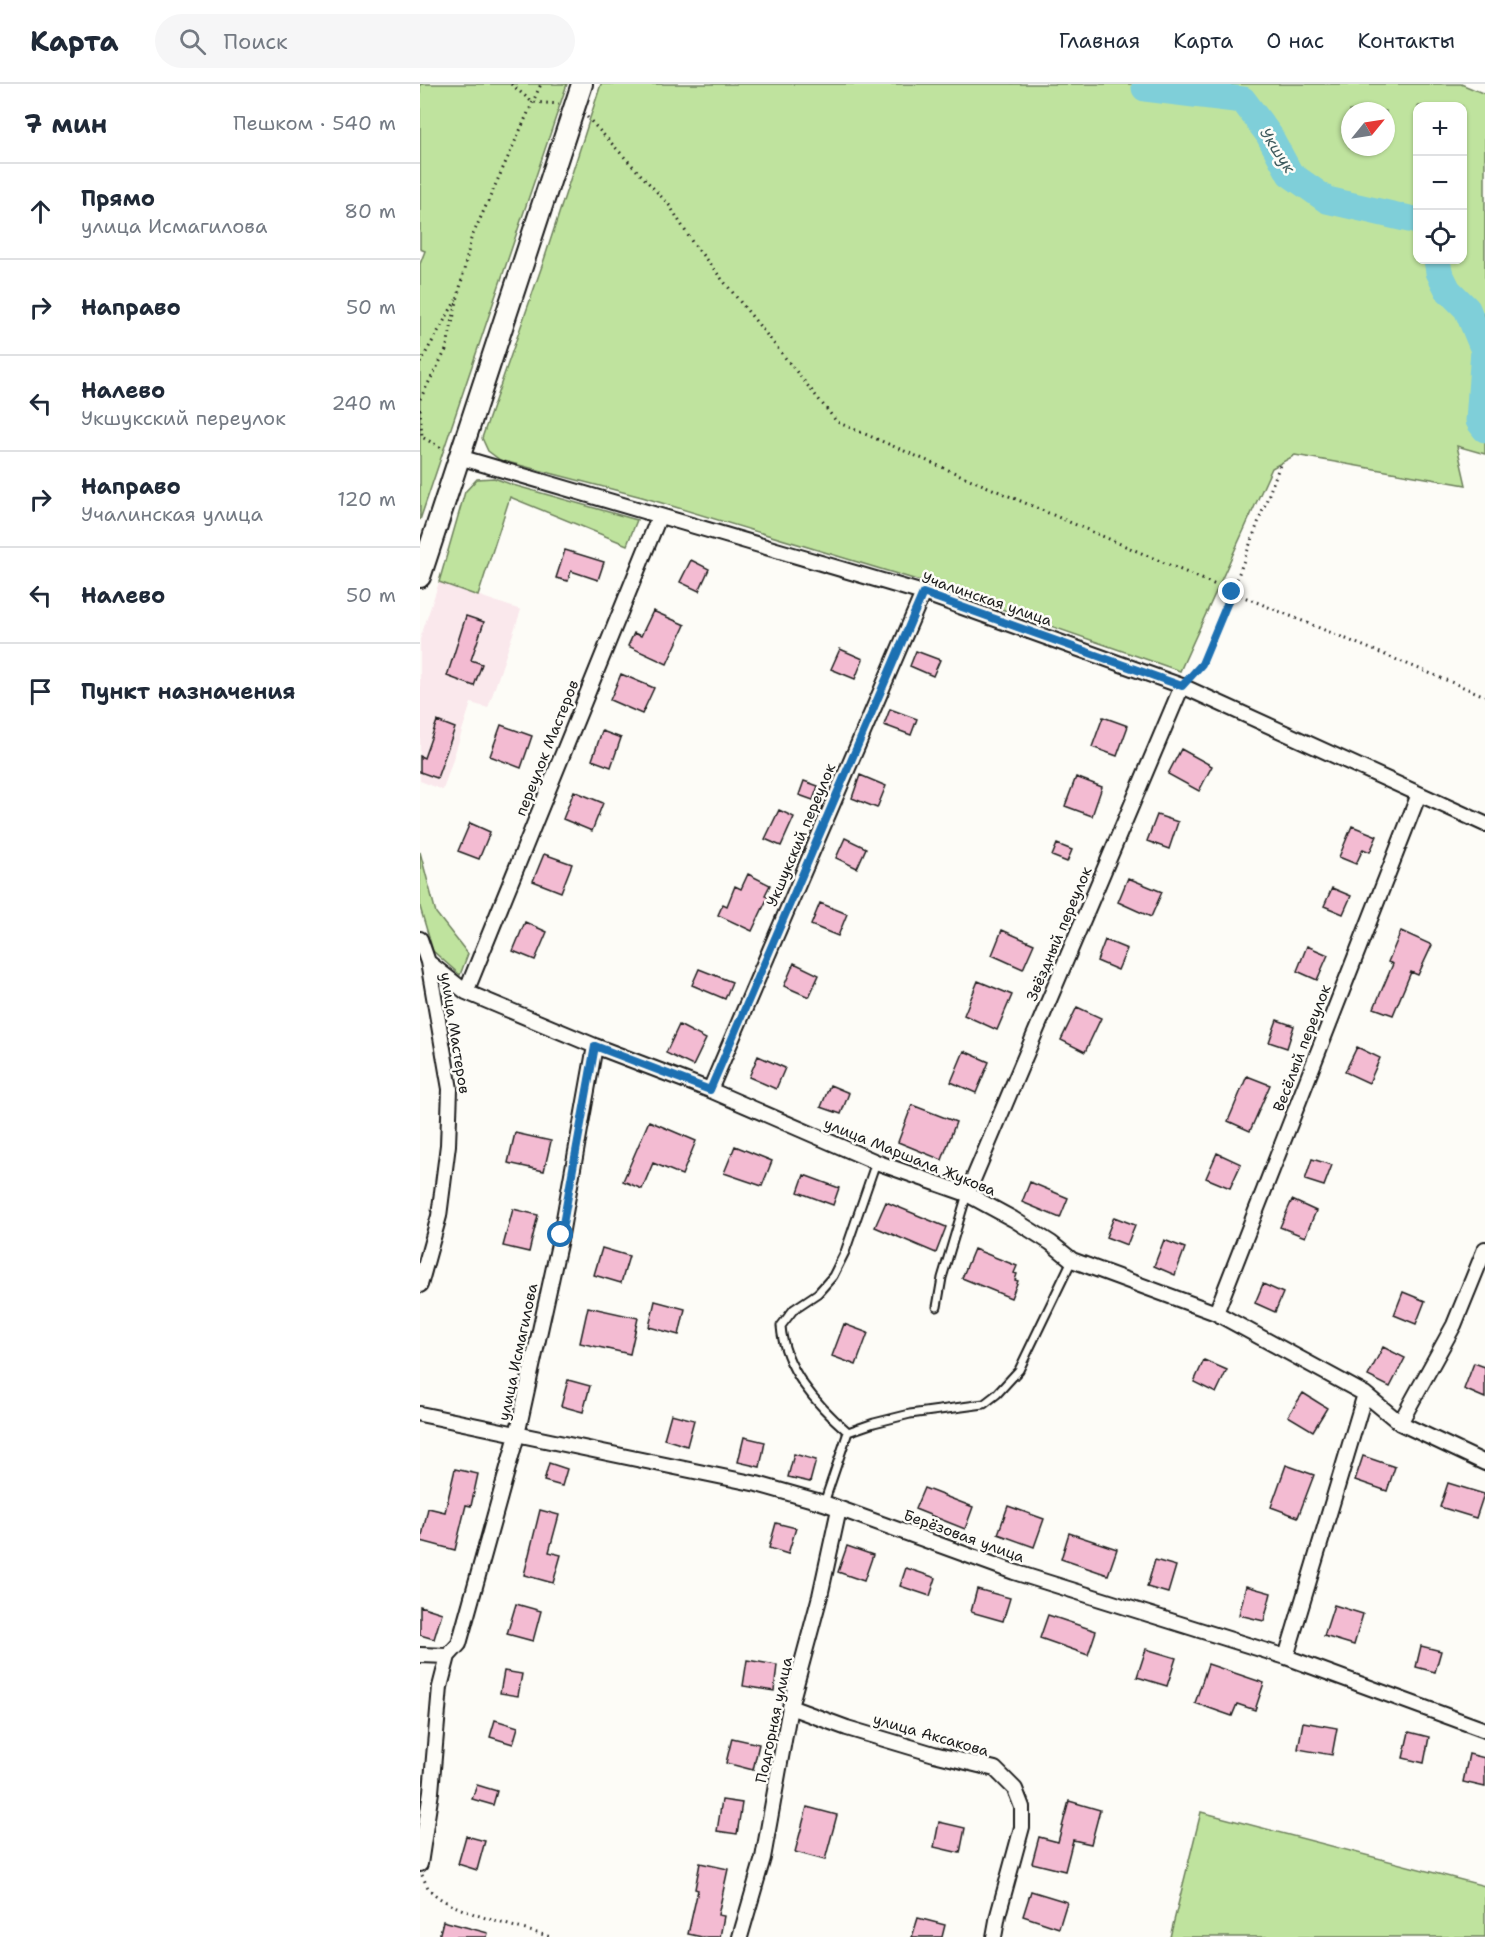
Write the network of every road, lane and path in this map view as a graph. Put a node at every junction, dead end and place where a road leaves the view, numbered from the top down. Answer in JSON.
{"nodes":[{"id":1,"x":511,"y":84,"type":"edge"},
{"id":2,"x":542,"y":84,"type":"edge"},
{"id":3,"x":582,"y":84,"type":"edge"},
{"id":4,"x":532,"y":102,"type":"junction"},
{"id":5,"x":576,"y":104,"type":"junction"},
{"id":6,"x":458,"y":296,"type":"junction"},
{"id":7,"x":420,"y":363,"type":"edge"},
{"id":8,"x":420,"y":399,"type":"edge"},
{"id":9,"x":420,"y":409,"type":"edge"},
{"id":10,"x":459,"y":457,"type":"junction"},
{"id":11,"x":1281,"y":462,"type":"dead end"},
{"id":12,"x":659,"y":517,"type":"junction"},
{"id":13,"x":420,"y":577,"type":"edge"},
{"id":14,"x":1232,"y":592,"type":"junction"},
{"id":15,"x":923,"y":593,"type":"junction"},
{"id":16,"x":1182,"y":686,"type":"junction"},
{"id":17,"x":1485,"y":696,"type":"edge"},
{"id":18,"x":1419,"y":794,"type":"junction"},
{"id":19,"x":1485,"y":824,"type":"edge"},
{"id":20,"x":420,"y":939,"type":"edge"},
{"id":21,"x":428,"y":962,"type":"junction"},
{"id":22,"x":466,"y":992,"type":"junction"},
{"id":23,"x":595,"y":1046,"type":"junction"},
{"id":24,"x":710,"y":1090,"type":"junction"},
{"id":25,"x":876,"y":1162,"type":"junction"},
{"id":26,"x":967,"y":1194,"type":"junction"},
{"id":27,"x":1485,"y":1249,"type":"edge"},
{"id":28,"x":1072,"y":1260,"type":"junction"},
{"id":29,"x":420,"y":1285,"type":"edge"},
{"id":30,"x":938,"y":1307,"type":"dead end"},
{"id":31,"x":1216,"y":1313,"type":"junction"},
{"id":32,"x":1365,"y":1394,"type":"junction"},
{"id":33,"x":420,"y":1414,"type":"edge"},
{"id":34,"x":1400,"y":1423,"type":"junction"},
{"id":35,"x":848,"y":1431,"type":"junction"},
{"id":36,"x":517,"y":1435,"type":"junction"},
{"id":37,"x":1485,"y":1463,"type":"edge"},
{"id":38,"x":824,"y":1503,"type":"junction"},
{"id":39,"x":839,"y":1509,"type":"junction"},
{"id":40,"x":420,"y":1655,"type":"edge"},
{"id":41,"x":448,"y":1656,"type":"junction"},
{"id":42,"x":1286,"y":1657,"type":"junction"},
{"id":43,"x":790,"y":1707,"type":"junction"},
{"id":44,"x":1485,"y":1730,"type":"edge"},
{"id":45,"x":420,"y":1864,"type":"edge"},
{"id":46,"x":420,"y":1871,"type":"edge"},
{"id":47,"x":551,"y":1937,"type":"edge"},
{"id":48,"x":740,"y":1937,"type":"edge"},
{"id":49,"x":994,"y":1937,"type":"edge"}],
"edges":[{"from":1,"to":4,"type":"path"},
{"from":2,"to":4,"type":"path"},
{"from":3,"to":5,"type":"main road"},
{"from":4,"to":5,"type":"path"},
{"from":4,"to":6,"type":"path"},
{"from":5,"to":10,"type":"main road"},
{"from":5,"to":14,"type":"path"},
{"from":6,"to":7,"type":"path"},
{"from":6,"to":8,"type":"path"},
{"from":9,"to":10,"type":"path"},
{"from":10,"to":12,"type":"street","name":"Учалинская улица"},
{"from":10,"to":13,"type":"main road"},
{"from":11,"to":14,"type":"path"},
{"from":12,"to":15,"type":"street","name":"Учалинская улица"},
{"from":12,"to":22,"type":"street","name":"переулок Мастеров"},
{"from":14,"to":16,"type":"path"},
{"from":14,"to":17,"type":"path"},
{"from":15,"to":16,"type":"street","name":"Учалинская улица"},
{"from":15,"to":24,"type":"street","name":"Укшукский переулок"},
{"from":16,"to":18,"type":"street","name":"Учалинская улица"},
{"from":16,"to":26,"type":"street","name":"Звёздный переулок"},
{"from":18,"to":19,"type":"street","name":"Учалинская улица"},
{"from":18,"to":31,"type":"street","name":"Весёлый переулок"},
{"from":20,"to":21,"type":"street"},
{"from":21,"to":22,"type":"street","name":"улица Маршала Жукова"},
{"from":21,"to":29,"type":"street","name":"улица Мастеров"},
{"from":22,"to":23,"type":"street","name":"улица Маршала Жукова"},
{"from":23,"to":24,"type":"street","name":"улица Маршала Жукова"},
{"from":23,"to":36,"type":"street","name":"улица Исмагилова"},
{"from":24,"to":25,"type":"street","name":"улица Маршала Жукова"},
{"from":25,"to":26,"type":"street","name":"улица Маршала Жукова"},
{"from":25,"to":35,"type":"lane"},
{"from":26,"to":28,"type":"street","name":"улица Маршала Жукова"},
{"from":26,"to":30,"type":"lane"},
{"from":27,"to":34,"type":"street"},
{"from":28,"to":31,"type":"street","name":"улица Маршала Жукова"},
{"from":28,"to":35,"type":"lane"},
{"from":31,"to":32,"type":"street","name":"улица Маршала Жукова"},
{"from":32,"to":34,"type":"street","name":"улица Маршала Жукова"},
{"from":32,"to":42,"type":"street"},
{"from":33,"to":36,"type":"street","name":"Берёзовая улица"},
{"from":34,"to":37,"type":"street","name":"улица Маршала Жукова"},
{"from":35,"to":38,"type":"lane"},
{"from":36,"to":38,"type":"street","name":"Берёзовая улица"},
{"from":36,"to":41,"type":"street","name":"улица Исмагилова"},
{"from":38,"to":39,"type":"street","name":"Берёзовая улица"},
{"from":39,"to":42,"type":"street","name":"Берёзовая улица"},
{"from":39,"to":43,"type":"street","name":"Подгорная улица"},
{"from":40,"to":41,"type":"street"},
{"from":41,"to":45,"type":"street","name":"улица Исмагилова"},
{"from":42,"to":44,"type":"street","name":"Берёзовая улица"},
{"from":43,"to":48,"type":"street","name":"Подгорная улица"},
{"from":43,"to":49,"type":"street","name":"улица Аксакова"},
{"from":46,"to":47,"type":"path"}]}
